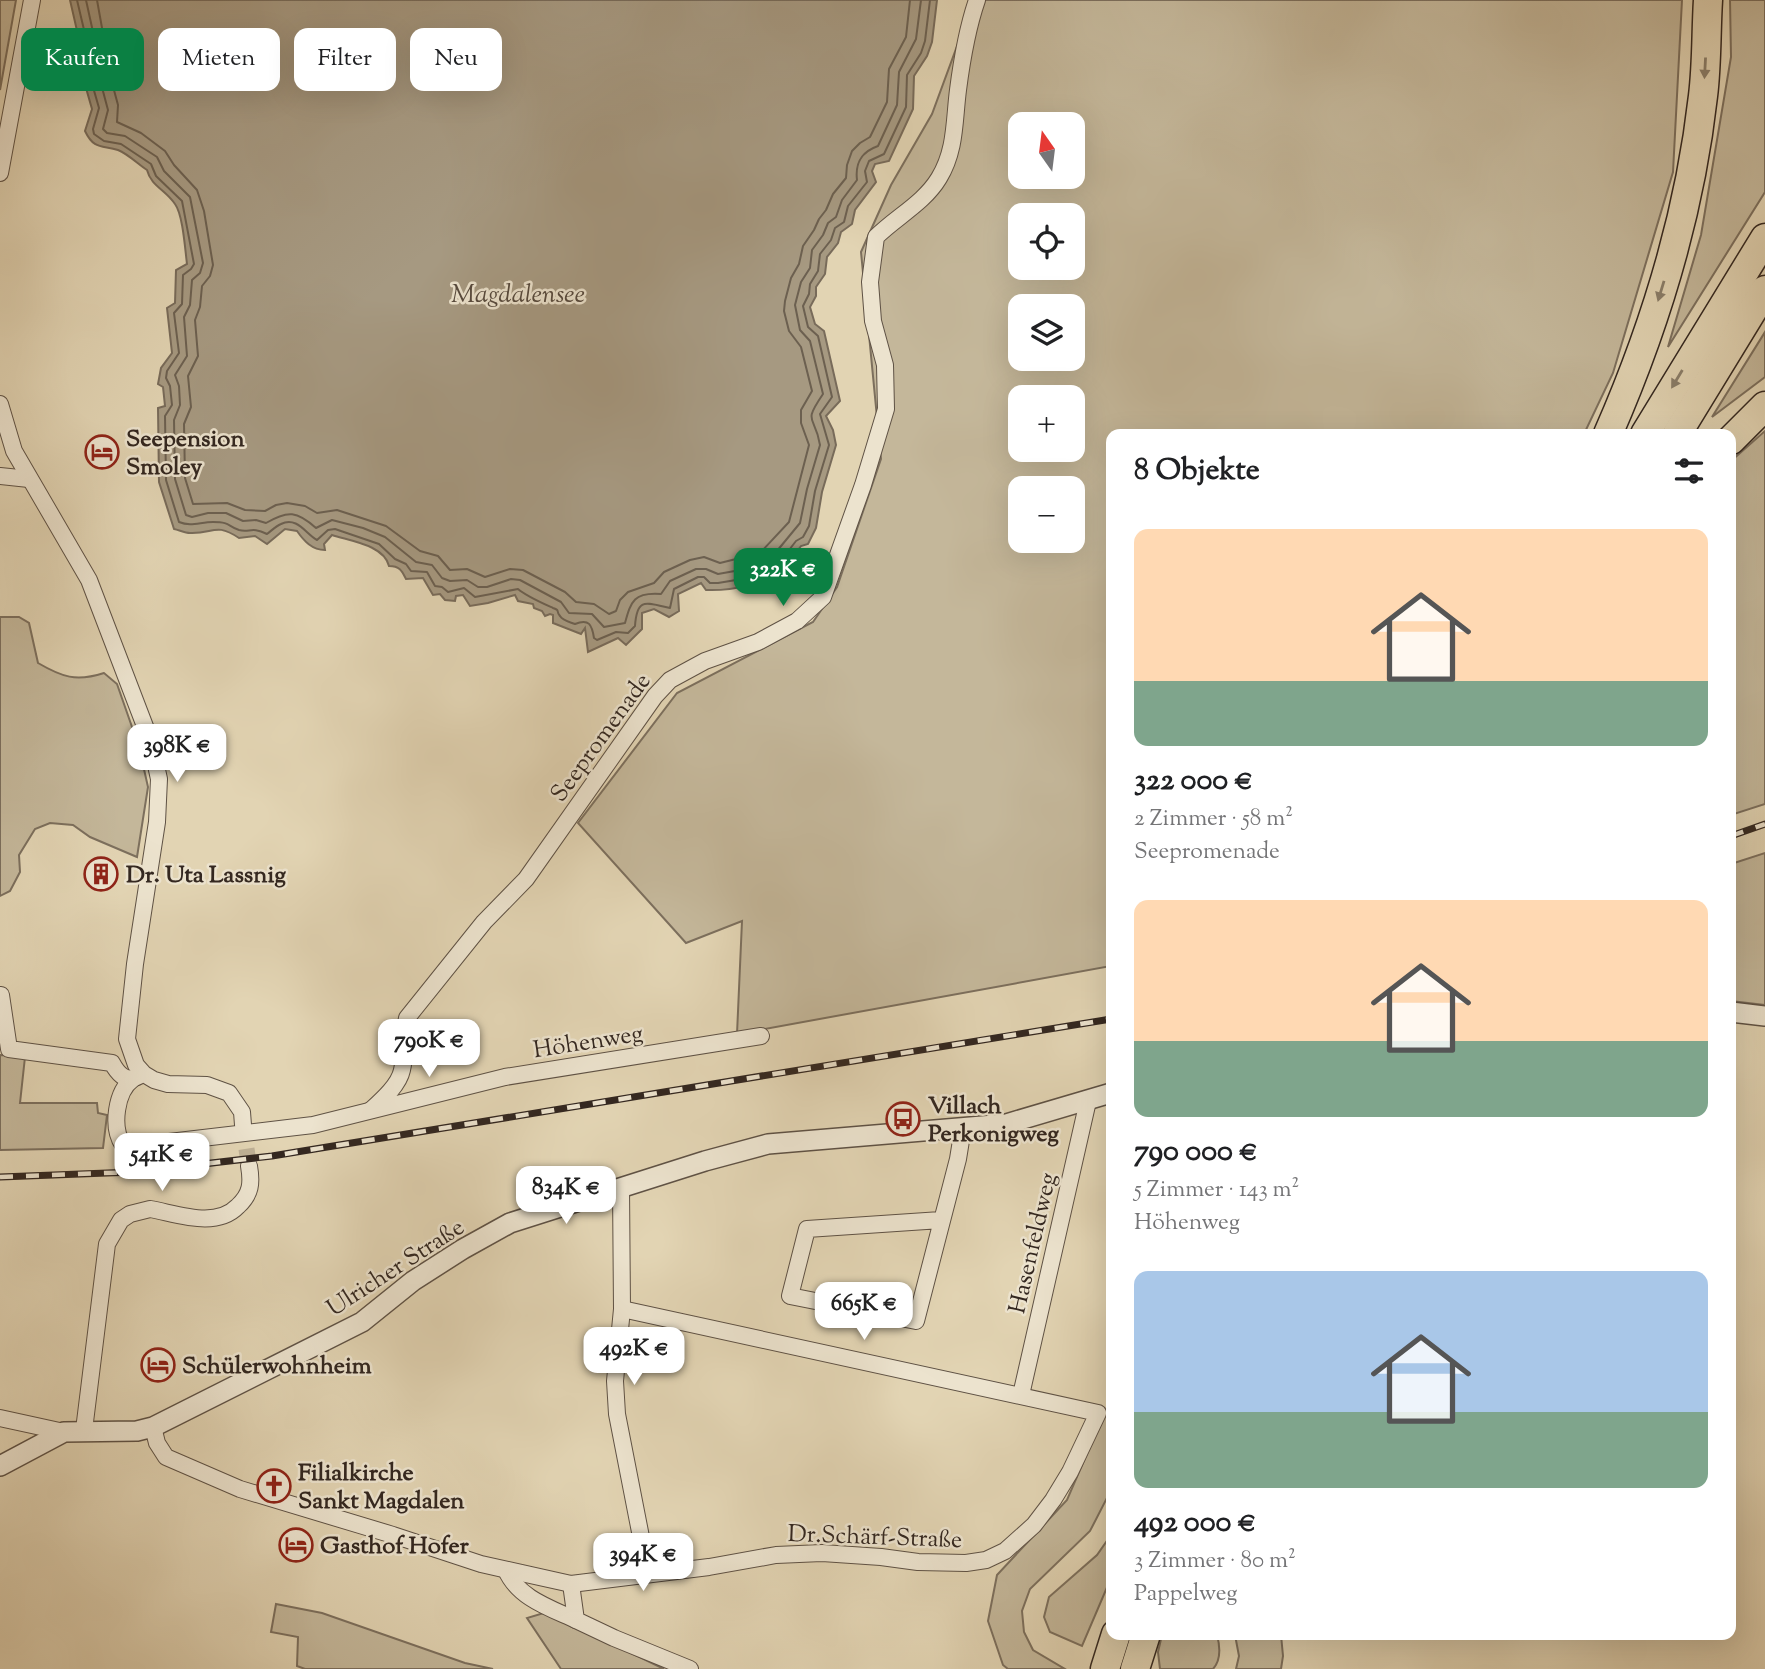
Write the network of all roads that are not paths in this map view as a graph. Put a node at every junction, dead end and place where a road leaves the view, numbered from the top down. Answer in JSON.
{"nodes":[{"id":1,"x":32,"y":0,"type":"edge"},
{"id":2,"x":977,"y":0,"type":"edge"},
{"id":3,"x":1708,"y":0,"type":"edge"},
{"id":4,"x":0,"y":173,"type":"edge"},
{"id":5,"x":1765,"y":238,"type":"edge"},
{"id":6,"x":1765,"y":290,"type":"edge"},
{"id":7,"x":0,"y":404,"type":"edge"},
{"id":8,"x":1765,"y":405,"type":"edge"},
{"id":9,"x":1610,"y":429,"type":"edge"},
{"id":10,"x":1648,"y":429,"type":"edge"},
{"id":11,"x":1681,"y":429,"type":"edge"},
{"id":12,"x":1736,"y":435,"type":"edge"},
{"id":13,"x":0,"y":476,"type":"edge"},
{"id":14,"x":29,"y":479,"type":"junction"},
{"id":15,"x":1,"y":995,"type":"edge"},
{"id":16,"x":1736,"y":1013,"type":"edge"},
{"id":17,"x":1765,"y":1016,"type":"edge"},
{"id":18,"x":761,"y":1037,"type":"dead end"},
{"id":19,"x":139,"y":1076,"type":"junction"},
{"id":20,"x":1106,"y":1095,"type":"edge"},
{"id":21,"x":1088,"y":1101,"type":"junction"},
{"id":22,"x":371,"y":1110,"type":"junction"},
{"id":23,"x":243,"y":1125,"type":"tunnel mouth"},
{"id":24,"x":963,"y":1129,"type":"junction"},
{"id":25,"x":250,"y":1166,"type":"tunnel mouth"},
{"id":26,"x":621,"y":1187,"type":"junction"},
{"id":27,"x":941,"y":1220,"type":"junction"},
{"id":28,"x":622,"y":1309,"type":"junction"},
{"id":29,"x":1021,"y":1395,"type":"junction"},
{"id":30,"x":0,"y":1418,"type":"edge"},
{"id":31,"x":153,"y":1427,"type":"junction"},
{"id":32,"x":84,"y":1430,"type":"junction"},
{"id":33,"x":64,"y":1432,"type":"junction"},
{"id":34,"x":0,"y":1466,"type":"edge"},
{"id":35,"x":506,"y":1570,"type":"junction"},
{"id":36,"x":628,"y":1576,"type":"junction"},
{"id":37,"x":570,"y":1584,"type":"junction"},
{"id":38,"x":576,"y":1620,"type":"junction"},
{"id":39,"x":1114,"y":1640,"type":"edge"},
{"id":40,"x":1144,"y":1640,"type":"edge"},
{"id":41,"x":690,"y":1669,"type":"edge"},
{"id":42,"x":1105,"y":1669,"type":"edge"},
{"id":43,"x":1135,"y":1669,"type":"edge"}],
"edges":[{"from":1,"to":4,"type":"street"},
{"from":2,"to":22,"type":"street","name":"Seepromenade"},
{"from":3,"to":9,"type":"highway","one_way":true},
{"from":5,"to":10,"type":"highway","one_way":true},
{"from":6,"to":11,"type":"highway"},
{"from":7,"to":14,"type":"street"},
{"from":8,"to":12,"type":"highway"},
{"from":13,"to":14,"type":"street"},
{"from":14,"to":19,"type":"street"},
{"from":15,"to":19,"type":"street"},
{"from":16,"to":17,"type":"street"},
{"from":18,"to":22,"type":"street","name":"Höhenweg"},
{"from":19,"to":22,"type":"street","name":"Höhenweg"},
{"from":19,"to":23,"type":"street"},
{"from":20,"to":21,"type":"street","name":"Ulricher Straße"},
{"from":21,"to":24,"type":"street","name":"Ulricher Straße"},
{"from":21,"to":29,"type":"street","name":"Hasenfeldweg"},
{"from":24,"to":26,"type":"street","name":"Ulricher Straße"},
{"from":24,"to":27,"type":"street"},
{"from":25,"to":32,"type":"street"},
{"from":26,"to":28,"type":"street"},
{"from":26,"to":31,"type":"street","name":"Ulricher Straße"},
{"from":27,"to":27,"type":"street"},
{"from":28,"to":29,"type":"street"},
{"from":28,"to":36,"type":"street"},
{"from":29,"to":36,"type":"street","name":"Dr.Schärf-Straße"},
{"from":30,"to":33,"type":"street"},
{"from":31,"to":32,"type":"street","name":"Ulricher Straße"},
{"from":31,"to":35,"type":"street","name":"Dr.Schärf-Straße"},
{"from":32,"to":33,"type":"street","name":"Ulricher Straße"},
{"from":33,"to":34,"type":"street"},
{"from":35,"to":37,"type":"street","name":"Dr.Schärf-Straße"},
{"from":35,"to":38,"type":"street"},
{"from":36,"to":37,"type":"street","name":"Dr.Schärf-Straße"},
{"from":37,"to":38,"type":"street"},
{"from":38,"to":41,"type":"street"},
{"from":39,"to":42,"type":"highway"},
{"from":40,"to":43,"type":"highway"}]}
